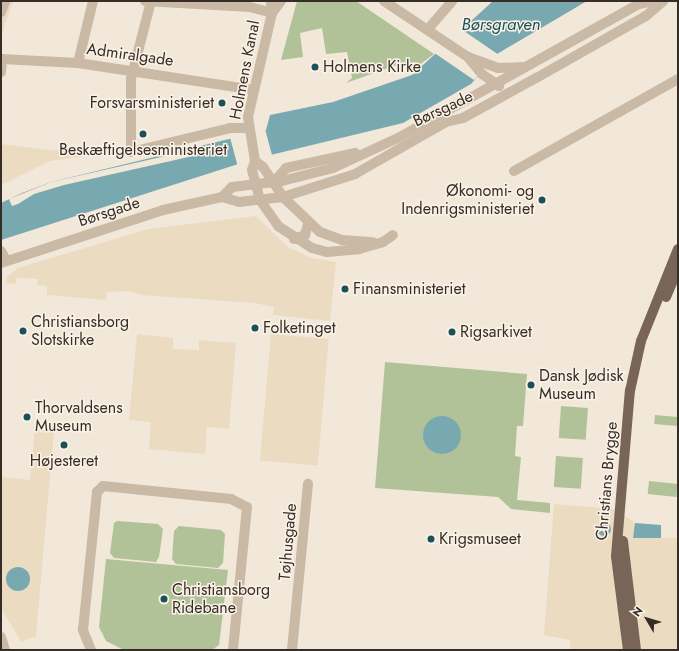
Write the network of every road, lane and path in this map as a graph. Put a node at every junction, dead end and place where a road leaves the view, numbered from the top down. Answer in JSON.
{"nodes":[{"id":1,"x":5,"y":1,"type":"edge"},
{"id":2,"x":93,"y":1,"type":"edge"},
{"id":3,"x":144,"y":1,"type":"edge"},
{"id":4,"x":151,"y":1,"type":"edge"},
{"id":5,"x":271,"y":1,"type":"edge"},
{"id":6,"x":281,"y":1,"type":"edge"},
{"id":7,"x":384,"y":1,"type":"edge"},
{"id":8,"x":452,"y":1,"type":"edge"},
{"id":9,"x":654,"y":1,"type":"edge"},
{"id":10,"x":663,"y":1,"type":"edge"},
{"id":11,"x":1,"y":12,"type":"edge"},
{"id":12,"x":272,"y":12,"type":"junction"},
{"id":13,"x":428,"y":29,"type":"junction"},
{"id":14,"x":468,"y":57,"type":"junction"},
{"id":15,"x":1,"y":59,"type":"edge"},
{"id":16,"x":78,"y":63,"type":"junction"},
{"id":17,"x":530,"y":66,"type":"junction"},
{"id":18,"x":134,"y":70,"type":"junction"},
{"id":19,"x":1,"y":72,"type":"edge"},
{"id":20,"x":678,"y":79,"type":"edge"},
{"id":21,"x":496,"y":84,"type":"junction"},
{"id":22,"x":254,"y":90,"type":"junction"},
{"id":23,"x":510,"y":92,"type":"junction"},
{"id":24,"x":248,"y":131,"type":"junction"},
{"id":25,"x":255,"y":161,"type":"junction"},
{"id":26,"x":514,"y":170,"type":"dead end"},
{"id":27,"x":273,"y":182,"type":"junction"},
{"id":28,"x":256,"y":184,"type":"junction"},
{"id":29,"x":222,"y":197,"type":"junction"},
{"id":30,"x":283,"y":197,"type":"junction"},
{"id":31,"x":260,"y":200,"type":"junction"},
{"id":32,"x":308,"y":224,"type":"junction"},
{"id":33,"x":320,"y":232,"type":"junction"},
{"id":34,"x":393,"y":235,"type":"dead end"},
{"id":35,"x":336,"y":238,"type":"junction"},
{"id":36,"x":294,"y":239,"type":"junction"},
{"id":37,"x":383,"y":242,"type":"junction"},
{"id":38,"x":312,"y":248,"type":"junction"},
{"id":39,"x":678,"y":249,"type":"edge"},
{"id":40,"x":1,"y":251,"type":"edge"},
{"id":41,"x":4,"y":262,"type":"edge"},
{"id":42,"x":678,"y":269,"type":"edge"},
{"id":43,"x":308,"y":484,"type":"dead end"},
{"id":44,"x":1,"y":637,"type":"edge"},
{"id":45,"x":5,"y":650,"type":"edge"},
{"id":46,"x":91,"y":650,"type":"edge"},
{"id":47,"x":233,"y":650,"type":"edge"},
{"id":48,"x":292,"y":650,"type":"edge"},
{"id":49,"x":628,"y":650,"type":"edge"},
{"id":50,"x":636,"y":650,"type":"edge"}],
"edges":[{"from":1,"to":11,"type":"street"},
{"from":2,"to":16,"type":"street"},
{"from":3,"to":4,"type":"street"},
{"from":4,"to":12,"type":"street"},
{"from":4,"to":18,"type":"street"},
{"from":5,"to":12,"type":"street","name":"Holmens Kanal"},
{"from":6,"to":12,"type":"street","name":"Holmens Kanal"},
{"from":7,"to":13,"type":"street"},
{"from":8,"to":13,"type":"street"},
{"from":9,"to":17,"type":"street","name":"Børsgade"},
{"from":10,"to":23,"type":"street","name":"Børsgade"},
{"from":12,"to":22,"type":"street","name":"Holmens Kanal"},
{"from":13,"to":14,"type":"street"},
{"from":14,"to":17,"type":"street"},
{"from":14,"to":21,"type":"street"},
{"from":15,"to":16,"type":"street","name":"Admiralgade"},
{"from":15,"to":19,"type":"street"},
{"from":16,"to":18,"type":"street","name":"Admiralgade"},
{"from":17,"to":21,"type":"street","name":"Børsgade"},
{"from":18,"to":22,"type":"street","name":"Admiralgade"},
{"from":18,"to":24,"type":"street"},
{"from":20,"to":26,"type":"street"},
{"from":21,"to":23,"type":"street"},
{"from":21,"to":27,"type":"street","name":"Børsgade"},
{"from":22,"to":24,"type":"street","name":"Holmens Kanal"},
{"from":23,"to":30,"type":"street","name":"Børsgade"},
{"from":24,"to":25,"type":"street"},
{"from":25,"to":27,"type":"street"},
{"from":25,"to":28,"type":"street"},
{"from":27,"to":28,"type":"street","name":"Børsgade"},
{"from":27,"to":30,"type":"street"},
{"from":28,"to":29,"type":"street","name":"Børsgade"},
{"from":28,"to":31,"type":"street"},
{"from":29,"to":31,"type":"street","name":"Børsgade"},
{"from":29,"to":41,"type":"street","name":"Børsgade"},
{"from":30,"to":31,"type":"street","name":"Børsgade"},
{"from":30,"to":32,"type":"street"},
{"from":31,"to":36,"type":"street"},
{"from":32,"to":33,"type":"street"},
{"from":32,"to":36,"type":"street"},
{"from":33,"to":35,"type":"street"},
{"from":33,"to":38,"type":"street"},
{"from":34,"to":37,"type":"street"},
{"from":35,"to":37,"type":"street"},
{"from":35,"to":38,"type":"street"},
{"from":36,"to":38,"type":"street"},
{"from":37,"to":38,"type":"street"},
{"from":39,"to":49,"type":"main road","name":"Christians Brygge"},
{"from":40,"to":41,"type":"street"},
{"from":42,"to":50,"type":"main road","name":"Christians Brygge"},
{"from":43,"to":48,"type":"street","name":"Tøjhusgade"},
{"from":44,"to":45,"type":"street"},
{"from":46,"to":47,"type":"street"}]}
